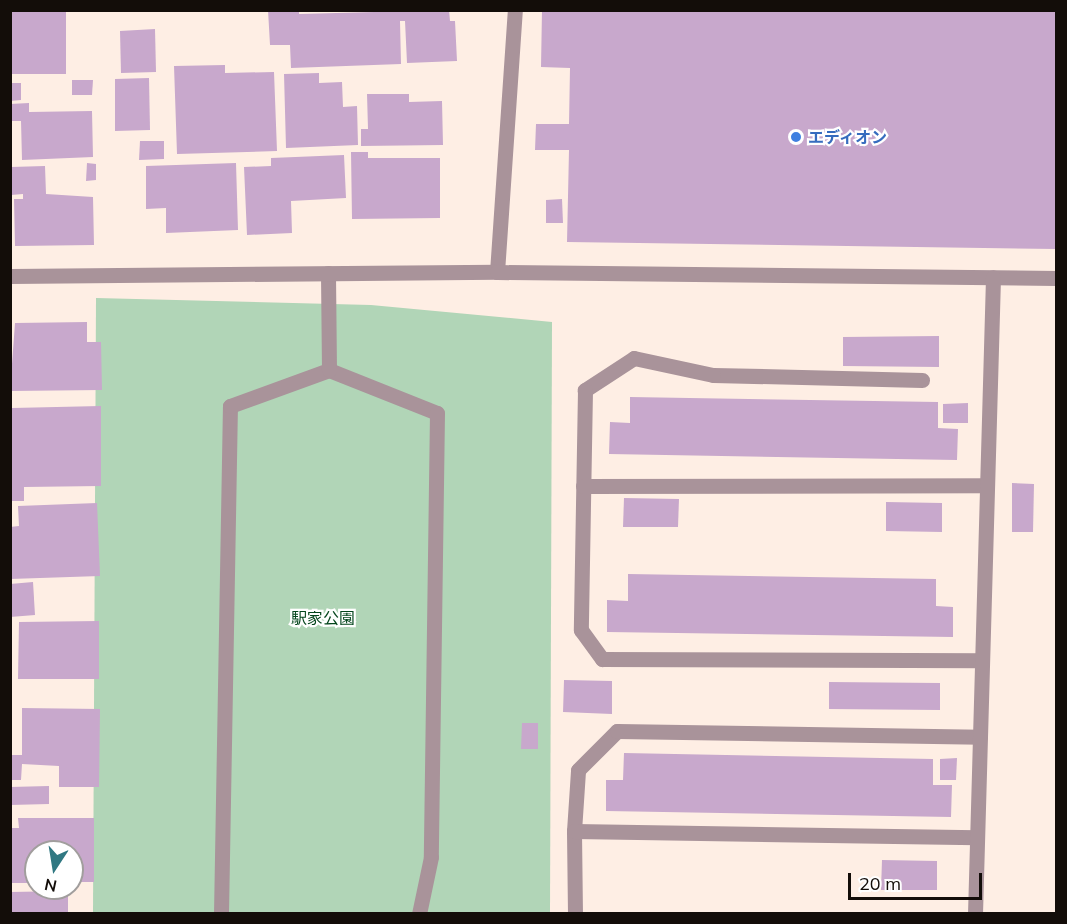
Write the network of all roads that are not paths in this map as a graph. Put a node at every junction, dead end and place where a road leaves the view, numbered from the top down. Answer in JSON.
{"nodes":[{"id":1,"x":515,"y":10,"type":"edge"},
{"id":2,"x":497,"y":272,"type":"junction"},
{"id":3,"x":328,"y":273,"type":"junction"},
{"id":4,"x":10,"y":276,"type":"edge"},
{"id":5,"x":993,"y":277,"type":"junction"},
{"id":6,"x":1056,"y":278,"type":"edge"},
{"id":7,"x":329,"y":370,"type":"junction"},
{"id":8,"x":922,"y":380,"type":"dead end"},
{"id":9,"x":987,"y":485,"type":"junction"},
{"id":10,"x":583,"y":486,"type":"junction"},
{"id":11,"x":982,"y":660,"type":"junction"},
{"id":12,"x":980,"y":737,"type":"junction"},
{"id":13,"x":574,"y":831,"type":"junction"},
{"id":14,"x":977,"y":837,"type":"junction"},
{"id":15,"x":221,"y":914,"type":"edge"},
{"id":16,"x":419,"y":914,"type":"edge"},
{"id":17,"x":575,"y":914,"type":"edge"},
{"id":18,"x":975,"y":914,"type":"edge"}],
"edges":[{"from":1,"to":2,"type":"street"},
{"from":2,"to":3,"type":"street"},
{"from":2,"to":5,"type":"street"},
{"from":3,"to":4,"type":"street"},
{"from":3,"to":7,"type":"street"},
{"from":5,"to":6,"type":"street"},
{"from":5,"to":9,"type":"street"},
{"from":7,"to":15,"type":"street"},
{"from":7,"to":16,"type":"street"},
{"from":8,"to":10,"type":"street"},
{"from":9,"to":10,"type":"street"},
{"from":9,"to":11,"type":"street"},
{"from":10,"to":11,"type":"street"},
{"from":11,"to":12,"type":"street"},
{"from":12,"to":13,"type":"street"},
{"from":12,"to":14,"type":"street"},
{"from":13,"to":14,"type":"street"},
{"from":13,"to":17,"type":"street"},
{"from":14,"to":18,"type":"street"}]}
